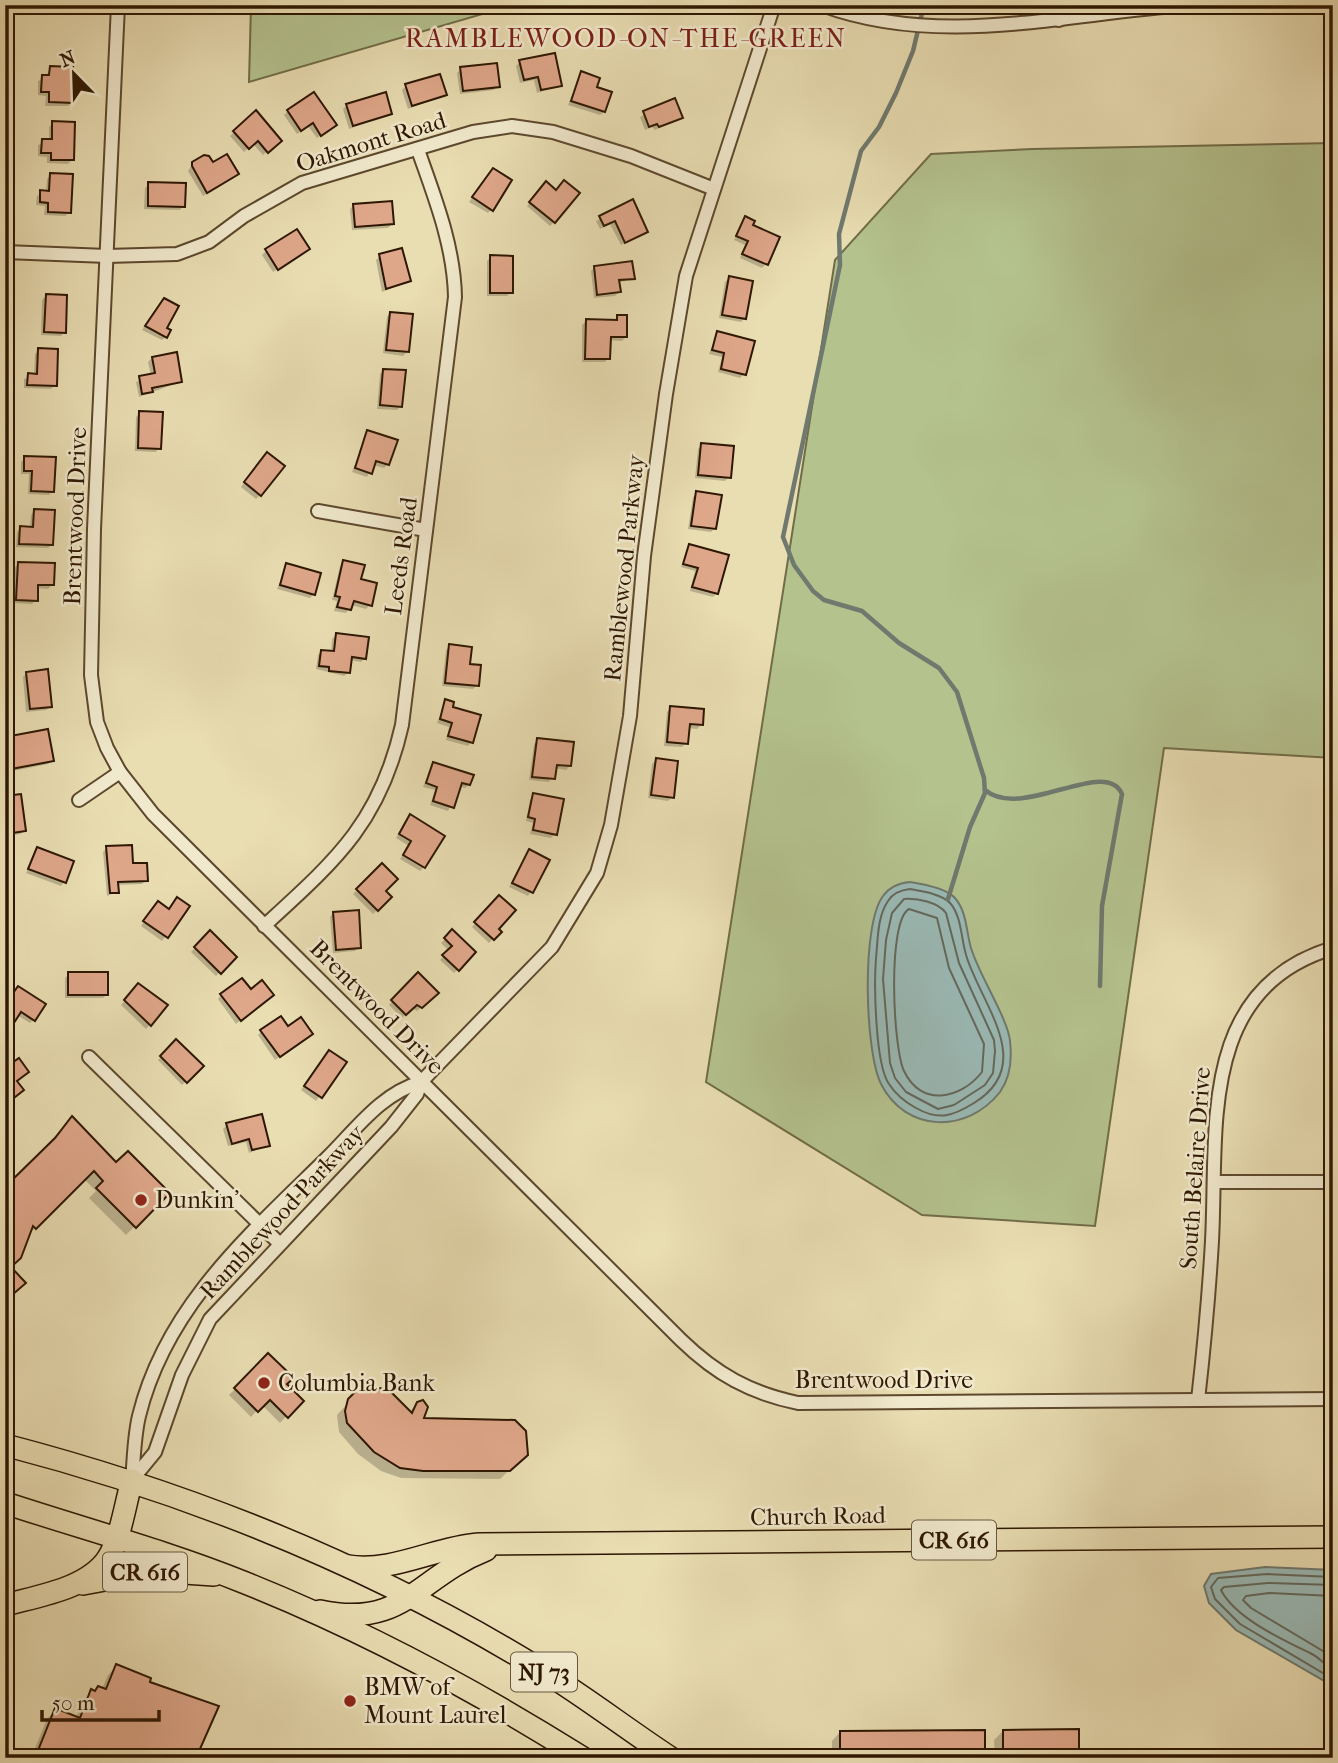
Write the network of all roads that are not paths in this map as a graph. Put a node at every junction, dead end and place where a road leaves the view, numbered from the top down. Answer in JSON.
{"nodes":[{"id":1,"x":118,"y":5,"type":"edge"},
{"id":2,"x":774,"y":5,"type":"edge"},
{"id":3,"x":822,"y":5,"type":"edge"},
{"id":4,"x":1060,"y":5,"type":"edge"},
{"id":5,"x":1188,"y":5,"type":"edge"},
{"id":6,"x":1059,"y":20,"type":"junction"},
{"id":7,"x":418,"y":150,"type":"junction"},
{"id":8,"x":714,"y":189,"type":"junction"},
{"id":9,"x":5,"y":252,"type":"edge"},
{"id":10,"x":107,"y":256,"type":"junction"},
{"id":11,"x":318,"y":511,"type":"dead end"},
{"id":12,"x":426,"y":530,"type":"junction"},
{"id":13,"x":120,"y":772,"type":"junction"},
{"id":14,"x":79,"y":800,"type":"dead end"},
{"id":15,"x":264,"y":926,"type":"junction"},
{"id":16,"x":1333,"y":948,"type":"edge"},
{"id":17,"x":89,"y":1057,"type":"dead end"},
{"id":18,"x":421,"y":1082,"type":"junction"},
{"id":19,"x":1214,"y":1182,"type":"junction"},
{"id":20,"x":1333,"y":1182,"type":"edge"},
{"id":21,"x":258,"y":1224,"type":"junction"},
{"id":22,"x":279,"y":1244,"type":"junction"},
{"id":23,"x":1333,"y":1399,"type":"edge"},
{"id":24,"x":1198,"y":1400,"type":"junction"},
{"id":25,"x":5,"y":1445,"type":"edge"},
{"id":26,"x":132,"y":1480,"type":"junction"},
{"id":27,"x":5,"y":1503,"type":"edge"},
{"id":28,"x":1333,"y":1537,"type":"edge"},
{"id":29,"x":116,"y":1539,"type":"junction"},
{"id":30,"x":514,"y":1544,"type":"junction"},
{"id":31,"x":344,"y":1565,"type":"junction"},
{"id":32,"x":232,"y":1577,"type":"junction"},
{"id":33,"x":61,"y":1589,"type":"junction"},
{"id":34,"x":410,"y":1599,"type":"junction"},
{"id":35,"x":5,"y":1605,"type":"edge"},
{"id":36,"x":304,"y":1607,"type":"junction"},
{"id":37,"x":583,"y":1758,"type":"edge"},
{"id":38,"x":671,"y":1758,"type":"edge"}],
"edges":[{"from":1,"to":10,"type":"street","name":"Brentwood Drive"},
{"from":2,"to":8,"type":"street","name":"Ramblewood Parkway"},
{"from":3,"to":6,"type":"street"},
{"from":4,"to":6,"type":"street"},
{"from":5,"to":6,"type":"street"},
{"from":7,"to":8,"type":"street","name":"Oakmont Road"},
{"from":7,"to":10,"type":"street","name":"Oakmont Road"},
{"from":7,"to":12,"type":"street","name":"Leeds Road"},
{"from":8,"to":18,"type":"street","name":"Ramblewood Parkway"},
{"from":9,"to":10,"type":"street","name":"Oakmont Road"},
{"from":10,"to":13,"type":"street","name":"Brentwood Drive"},
{"from":11,"to":12,"type":"street"},
{"from":12,"to":15,"type":"street","name":"Leeds Road"},
{"from":13,"to":14,"type":"street"},
{"from":13,"to":15,"type":"street","name":"Brentwood Drive"},
{"from":15,"to":18,"type":"street","name":"Brentwood Drive"},
{"from":16,"to":19,"type":"street","name":"South Belaire Drive"},
{"from":17,"to":21,"type":"street"},
{"from":18,"to":21,"type":"street","name":"Ramblewood Parkway"},
{"from":18,"to":22,"type":"street","name":"Ramblewood Parkway"},
{"from":18,"to":24,"type":"street","name":"Brentwood Drive"},
{"from":19,"to":20,"type":"street"},
{"from":19,"to":24,"type":"street","name":"South Belaire Drive"},
{"from":21,"to":22,"type":"street"},
{"from":21,"to":26,"type":"street","name":"Ramblewood Parkway"},
{"from":22,"to":26,"type":"street","name":"Ramblewood Parkway"},
{"from":23,"to":24,"type":"street","name":"Brentwood Drive"},
{"from":25,"to":26,"type":"main road","number":"NJ 73"},
{"from":26,"to":29,"type":"main road","number":"CR 616"},
{"from":26,"to":31,"type":"main road","number":"NJ 73"},
{"from":27,"to":29,"type":"main road","number":"NJ 73"},
{"from":28,"to":30,"type":"main road","name":"Church Road","number":"CR 616"},
{"from":29,"to":32,"type":"main road","number":"NJ 73"},
{"from":29,"to":33,"type":"main road","number":"CR 616"},
{"from":30,"to":31,"type":"main road","name":"Church Road","number":"CR 616"},
{"from":30,"to":34,"type":"main road","name":"Church Road","number":"CR 616"},
{"from":31,"to":34,"type":"main road","number":"NJ 73"},
{"from":32,"to":33,"type":"main road","number":"CR 616"},
{"from":32,"to":36,"type":"main road","number":"NJ 73"},
{"from":33,"to":35,"type":"main road","number":"CR 616"},
{"from":34,"to":36,"type":"main road","name":"Church Road","number":"CR 616"},
{"from":34,"to":38,"type":"main road","number":"NJ 73"},
{"from":36,"to":37,"type":"main road","number":"NJ 73"}]}
